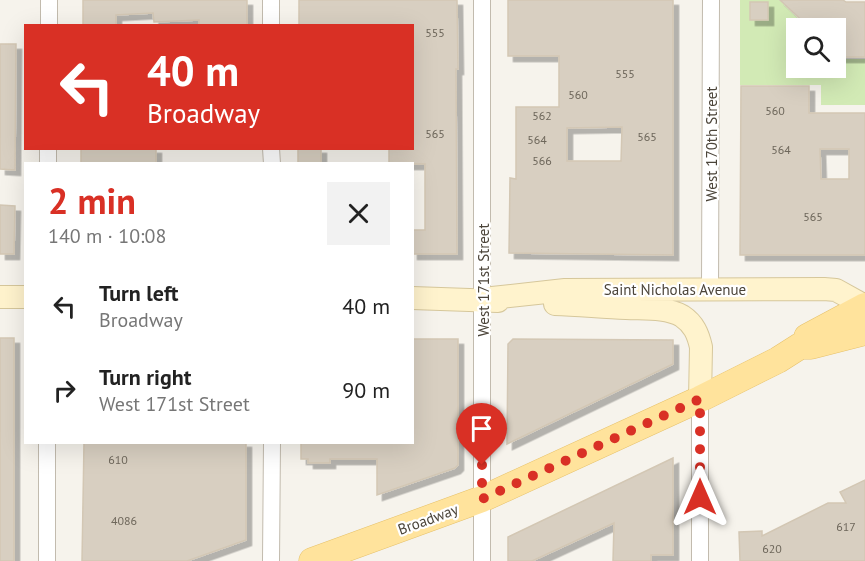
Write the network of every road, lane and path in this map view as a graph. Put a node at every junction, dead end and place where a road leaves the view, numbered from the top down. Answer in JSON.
{"nodes":[{"id":1,"x":49,"y":0,"type":"edge"},
{"id":2,"x":271,"y":0,"type":"edge"},
{"id":3,"x":482,"y":0,"type":"edge"},
{"id":4,"x":711,"y":0,"type":"edge"},
{"id":5,"x":49,"y":24,"type":"edge"},
{"id":6,"x":271,"y":24,"type":"edge"},
{"id":7,"x":710,"y":289,"type":"junction"},
{"id":8,"x":0,"y":297,"type":"edge"},
{"id":9,"x":24,"y":297,"type":"edge"},
{"id":10,"x":414,"y":298,"type":"edge"},
{"id":11,"x":483,"y":299,"type":"junction"},
{"id":12,"x":865,"y":306,"type":"edge"},
{"id":13,"x":865,"y":332,"type":"edge"},
{"id":14,"x":800,"y":346,"type":"junction"},
{"id":15,"x":700,"y":399,"type":"junction"},
{"id":16,"x":47,"y":444,"type":"edge"},
{"id":17,"x":272,"y":444,"type":"edge"},
{"id":18,"x":482,"y":499,"type":"junction"},
{"id":19,"x":47,"y":561,"type":"edge"},
{"id":20,"x":272,"y":561,"type":"edge"},
{"id":21,"x":312,"y":561,"type":"edge"},
{"id":22,"x":482,"y":561,"type":"edge"},
{"id":23,"x":700,"y":561,"type":"edge"}],
"edges":[{"from":1,"to":5,"type":"street"},
{"from":2,"to":6,"type":"street"},
{"from":3,"to":11,"type":"street","name":"West 171st Street"},
{"from":4,"to":7,"type":"street","name":"West 170th Street"},
{"from":7,"to":11,"type":"main road","name":"Saint Nicholas Avenue"},
{"from":7,"to":12,"type":"main road","name":"Saint Nicholas Avenue"},
{"from":8,"to":9,"type":"main road"},
{"from":10,"to":11,"type":"main road","name":"Saint Nicholas Avenue"},
{"from":11,"to":15,"type":"main road","name":"Saint Nicholas Avenue"},
{"from":11,"to":18,"type":"street","name":"West 171st Street"},
{"from":12,"to":14,"type":"main road","name":"Broadway"},
{"from":13,"to":14,"type":"main road","name":"Broadway"},
{"from":14,"to":15,"type":"main road","name":"Broadway"},
{"from":15,"to":18,"type":"main road","name":"Broadway"},
{"from":15,"to":23,"type":"street"},
{"from":16,"to":19,"type":"street"},
{"from":17,"to":20,"type":"street"},
{"from":18,"to":21,"type":"main road","name":"Broadway"},
{"from":18,"to":22,"type":"street","name":"West 171st Street"}]}
